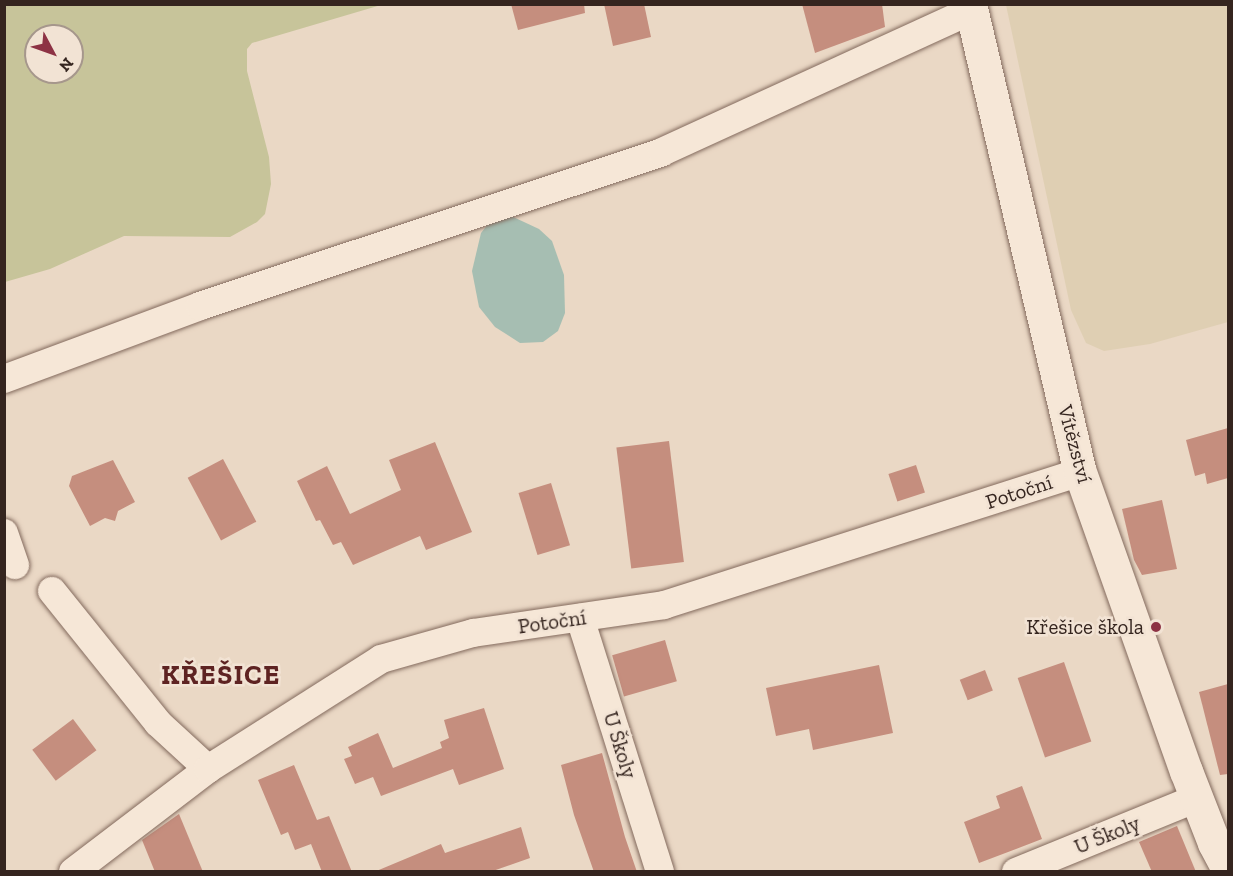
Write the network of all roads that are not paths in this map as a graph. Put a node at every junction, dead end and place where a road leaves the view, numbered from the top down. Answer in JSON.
{"nodes":[{"id":1,"x":971,"y":7,"type":"edge"},
{"id":2,"x":4,"y":379,"type":"edge"},
{"id":3,"x":1080,"y":472,"type":"junction"},
{"id":4,"x":4,"y":533,"type":"edge"},
{"id":5,"x":15,"y":565,"type":"dead end"},
{"id":6,"x":52,"y":591,"type":"dead end"},
{"id":7,"x":580,"y":618,"type":"junction"},
{"id":8,"x":208,"y":769,"type":"junction"},
{"id":9,"x":1197,"y":798,"type":"junction"},
{"id":10,"x":1228,"y":869,"type":"edge"},
{"id":11,"x":73,"y":872,"type":"edge"},
{"id":12,"x":660,"y":872,"type":"edge"},
{"id":13,"x":1016,"y":872,"type":"edge"}],
"edges":[{"from":1,"to":2,"type":"street"},
{"from":1,"to":3,"type":"main road","name":"Vítězství"},
{"from":3,"to":7,"type":"street","name":"Potoční"},
{"from":3,"to":9,"type":"main road","name":"Vítězství"},
{"from":4,"to":5,"type":"street"},
{"from":6,"to":8,"type":"street"},
{"from":7,"to":8,"type":"street","name":"Potoční"},
{"from":7,"to":12,"type":"street","name":"U Školy"},
{"from":8,"to":11,"type":"street","name":"Potoční"},
{"from":9,"to":10,"type":"main road","name":"Vítězství"},
{"from":9,"to":13,"type":"street","name":"U Školy"}]}
